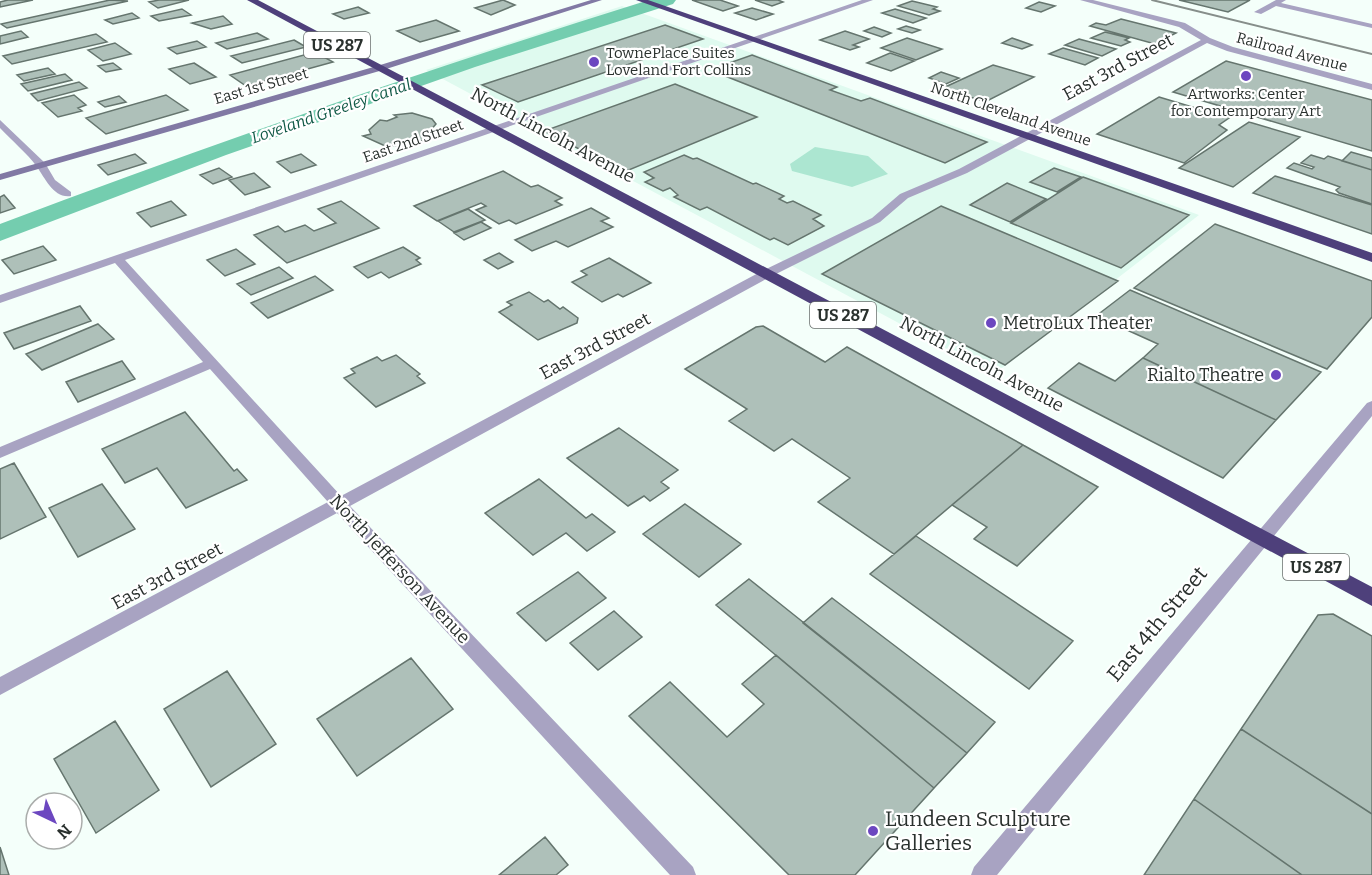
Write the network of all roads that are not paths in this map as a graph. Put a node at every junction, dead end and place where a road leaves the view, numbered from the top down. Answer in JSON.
{"nodes":[{"id":1,"x":251,"y":0,"type":"edge"},
{"id":2,"x":598,"y":0,"type":"edge"},
{"id":3,"x":869,"y":0,"type":"edge"},
{"id":4,"x":1084,"y":0,"type":"edge"},
{"id":5,"x":641,"y":1,"type":"edge"},
{"id":6,"x":1279,"y":2,"type":"edge"},
{"id":7,"x":1258,"y":12,"type":"dead end"},
{"id":8,"x":1372,"y":26,"type":"edge"},
{"id":9,"x":1207,"y":40,"type":"junction"},
{"id":10,"x":751,"y":41,"type":"junction"},
{"id":11,"x":380,"y":68,"type":"junction"},
{"id":12,"x":1372,"y":87,"type":"edge"},
{"id":13,"x":0,"y":123,"type":"edge"},
{"id":14,"x":494,"y":129,"type":"junction"},
{"id":15,"x":1027,"y":137,"type":"junction"},
{"id":16,"x":41,"y":165,"type":"junction"},
{"id":17,"x":0,"y":177,"type":"edge"},
{"id":18,"x":67,"y":194,"type":"dead end"},
{"id":19,"x":1372,"y":258,"type":"edge"},
{"id":20,"x":118,"y":259,"type":"junction"},
{"id":21,"x":766,"y":274,"type":"junction"},
{"id":22,"x":0,"y":299,"type":"edge"},
{"id":23,"x":212,"y":363,"type":"junction"},
{"id":24,"x":1372,"y":406,"type":"edge"},
{"id":25,"x":0,"y":453,"type":"edge"},
{"id":26,"x":339,"y":504,"type":"junction"},
{"id":27,"x":1260,"y":538,"type":"junction"},
{"id":28,"x":1372,"y":597,"type":"edge"},
{"id":29,"x":0,"y":687,"type":"edge"},
{"id":30,"x":685,"y":875,"type":"edge"},
{"id":31,"x":982,"y":875,"type":"edge"}],
"edges":[{"from":1,"to":11,"type":"highway","number":"US 287"},
{"from":2,"to":11,"type":"main road","name":"East 1st Street"},
{"from":3,"to":10,"type":"street","name":"East 2nd Street"},
{"from":4,"to":9,"type":"street","name":"Railroad Avenue"},
{"from":5,"to":10,"type":"highway","name":"North Cleveland Avenue"},
{"from":6,"to":7,"type":"street"},
{"from":6,"to":8,"type":"street"},
{"from":9,"to":12,"type":"street","name":"Railroad Avenue"},
{"from":9,"to":15,"type":"street","name":"East 3rd Street"},
{"from":10,"to":14,"type":"street","name":"East 2nd Street"},
{"from":10,"to":15,"type":"highway","name":"North Cleveland Avenue"},
{"from":11,"to":14,"type":"highway","name":"North Lincoln Avenue","number":"US 287"},
{"from":11,"to":16,"type":"main road","name":"East 1st Street"},
{"from":13,"to":16,"type":"street"},
{"from":14,"to":20,"type":"street","name":"East 2nd Street"},
{"from":14,"to":21,"type":"highway","name":"North Lincoln Avenue","number":"US 287"},
{"from":15,"to":19,"type":"highway","name":"North Cleveland Avenue"},
{"from":15,"to":21,"type":"street","name":"East 3rd Street"},
{"from":16,"to":17,"type":"main road","name":"East 1st Street"},
{"from":16,"to":18,"type":"street"},
{"from":20,"to":22,"type":"street","name":"East 2nd Street"},
{"from":20,"to":23,"type":"street","name":"North Jefferson Avenue"},
{"from":21,"to":26,"type":"street","name":"East 3rd Street"},
{"from":21,"to":27,"type":"highway","name":"North Lincoln Avenue","number":"US 287"},
{"from":23,"to":25,"type":"street"},
{"from":23,"to":26,"type":"street","name":"North Jefferson Avenue"},
{"from":24,"to":27,"type":"street","name":"East 4th Street"},
{"from":26,"to":29,"type":"street","name":"East 3rd Street"},
{"from":26,"to":30,"type":"street","name":"North Jefferson Avenue"},
{"from":27,"to":28,"type":"highway","name":"North Lincoln Avenue","number":"US 287"},
{"from":27,"to":31,"type":"street","name":"East 4th Street"}]}
